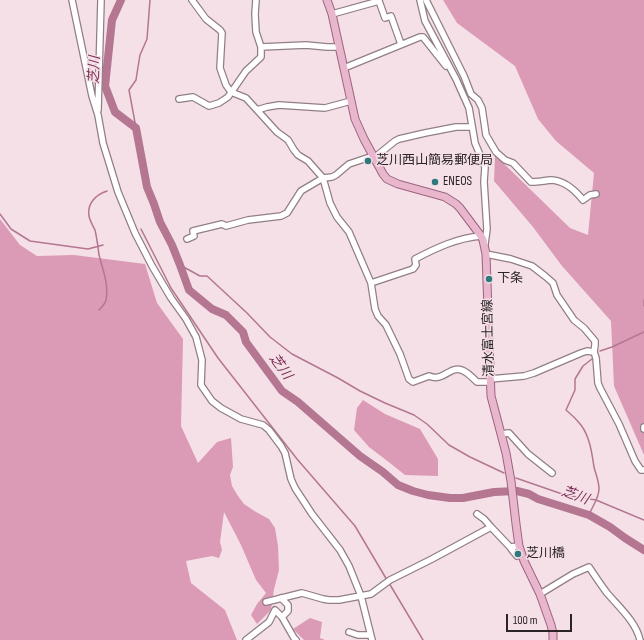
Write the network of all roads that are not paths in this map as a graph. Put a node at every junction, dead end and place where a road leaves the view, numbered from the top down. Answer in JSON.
{"nodes":[{"id":1,"x":72,"y":0,"type":"edge"},
{"id":2,"x":100,"y":0,"type":"edge"},
{"id":3,"x":192,"y":0,"type":"edge"},
{"id":4,"x":256,"y":0,"type":"edge"},
{"id":5,"x":327,"y":0,"type":"edge"},
{"id":6,"x":420,"y":0,"type":"edge"},
{"id":7,"x":426,"y":0,"type":"edge"},
{"id":8,"x":332,"y":14,"type":"junction"},
{"id":9,"x":401,"y":44,"type":"junction"},
{"id":10,"x":261,"y":47,"type":"junction"},
{"id":11,"x":339,"y":47,"type":"junction"},
{"id":12,"x":344,"y":68,"type":"junction"},
{"id":13,"x":454,"y":75,"type":"junction"},
{"id":14,"x":231,"y":92,"type":"junction"},
{"id":15,"x":179,"y":99,"type":"dead end"},
{"id":16,"x":351,"y":102,"type":"junction"},
{"id":17,"x":257,"y":110,"type":"junction"},
{"id":18,"x":98,"y":115,"type":"junction"},
{"id":19,"x":472,"y":127,"type":"junction"},
{"id":20,"x":374,"y":157,"type":"junction"},
{"id":21,"x":323,"y":178,"type":"junction"},
{"id":22,"x":596,"y":194,"type":"dead end"},
{"id":23,"x":481,"y":236,"type":"junction"},
{"id":24,"x":187,"y":239,"type":"dead end"},
{"id":25,"x":486,"y":250,"type":"junction"},
{"id":26,"x":371,"y":283,"type":"junction"},
{"id":27,"x":594,"y":352,"type":"junction"},
{"id":28,"x":490,"y":381,"type":"junction"},
{"id":29,"x":501,"y":434,"type":"junction"},
{"id":30,"x":644,"y":470,"type":"edge"},
{"id":31,"x":552,"y":473,"type":"dead end"},
{"id":32,"x":477,"y":514,"type":"dead end"},
{"id":33,"x":491,"y":527,"type":"junction"},
{"id":34,"x":519,"y":546,"type":"junction"},
{"id":35,"x":510,"y":547,"type":"junction"},
{"id":36,"x":517,"y":556,"type":"dead end"},
{"id":37,"x":540,"y":594,"type":"junction"},
{"id":38,"x":360,"y":596,"type":"junction"},
{"id":39,"x":281,"y":598,"type":"junction"},
{"id":40,"x":266,"y":602,"type":"dead end"},
{"id":41,"x":282,"y":617,"type":"junction"},
{"id":42,"x":349,"y":632,"type":"dead end"},
{"id":43,"x":371,"y":638,"type":"edge"},
{"id":44,"x":246,"y":640,"type":"edge"},
{"id":45,"x":296,"y":640,"type":"edge"},
{"id":46,"x":553,"y":640,"type":"edge"},
{"id":47,"x":640,"y":640,"type":"edge"}],
"edges":[{"from":1,"to":18,"type":"street"},
{"from":2,"to":18,"type":"street"},
{"from":3,"to":14,"type":"street"},
{"from":4,"to":10,"type":"street"},
{"from":5,"to":8,"type":"main road","name":"清水富士宮線"},
{"from":6,"to":13,"type":"street"},
{"from":7,"to":22,"type":"street"},
{"from":8,"to":9,"type":"street"},
{"from":8,"to":11,"type":"main road","name":"清水富士宮線"},
{"from":9,"to":12,"type":"street"},
{"from":9,"to":13,"type":"street"},
{"from":10,"to":11,"type":"street"},
{"from":10,"to":14,"type":"street"},
{"from":11,"to":12,"type":"main road","name":"清水富士宮線"},
{"from":12,"to":16,"type":"main road","name":"清水富士宮線"},
{"from":13,"to":19,"type":"street"},
{"from":14,"to":15,"type":"street"},
{"from":14,"to":17,"type":"street"},
{"from":16,"to":17,"type":"street"},
{"from":16,"to":20,"type":"main road","name":"清水富士宮線"},
{"from":17,"to":21,"type":"street"},
{"from":18,"to":38,"type":"street"},
{"from":19,"to":20,"type":"street"},
{"from":19,"to":25,"type":"street"},
{"from":20,"to":21,"type":"street"},
{"from":20,"to":23,"type":"main road","name":"清水富士宮線"},
{"from":21,"to":24,"type":"street"},
{"from":21,"to":26,"type":"street"},
{"from":23,"to":25,"type":"main road","name":"清水富士宮線"},
{"from":23,"to":26,"type":"street"},
{"from":25,"to":27,"type":"street"},
{"from":25,"to":28,"type":"main road","name":"清水富士宮線"},
{"from":26,"to":28,"type":"street"},
{"from":27,"to":28,"type":"street"},
{"from":27,"to":30,"type":"street"},
{"from":28,"to":29,"type":"main road","name":"清水富士宮線"},
{"from":29,"to":31,"type":"street"},
{"from":29,"to":34,"type":"main road","name":"清水富士宮線"},
{"from":32,"to":33,"type":"street"},
{"from":33,"to":35,"type":"street"},
{"from":33,"to":38,"type":"street"},
{"from":34,"to":35,"type":"street"},
{"from":34,"to":37,"type":"main road","name":"清水富士宮線"},
{"from":35,"to":36,"type":"street"},
{"from":37,"to":46,"type":"main road","name":"清水富士宮線"},
{"from":37,"to":47,"type":"street"},
{"from":38,"to":39,"type":"street"},
{"from":38,"to":43,"type":"street"},
{"from":39,"to":40,"type":"street"},
{"from":39,"to":41,"type":"street"},
{"from":41,"to":44,"type":"street"},
{"from":41,"to":45,"type":"street"},
{"from":42,"to":43,"type":"street"}]}
